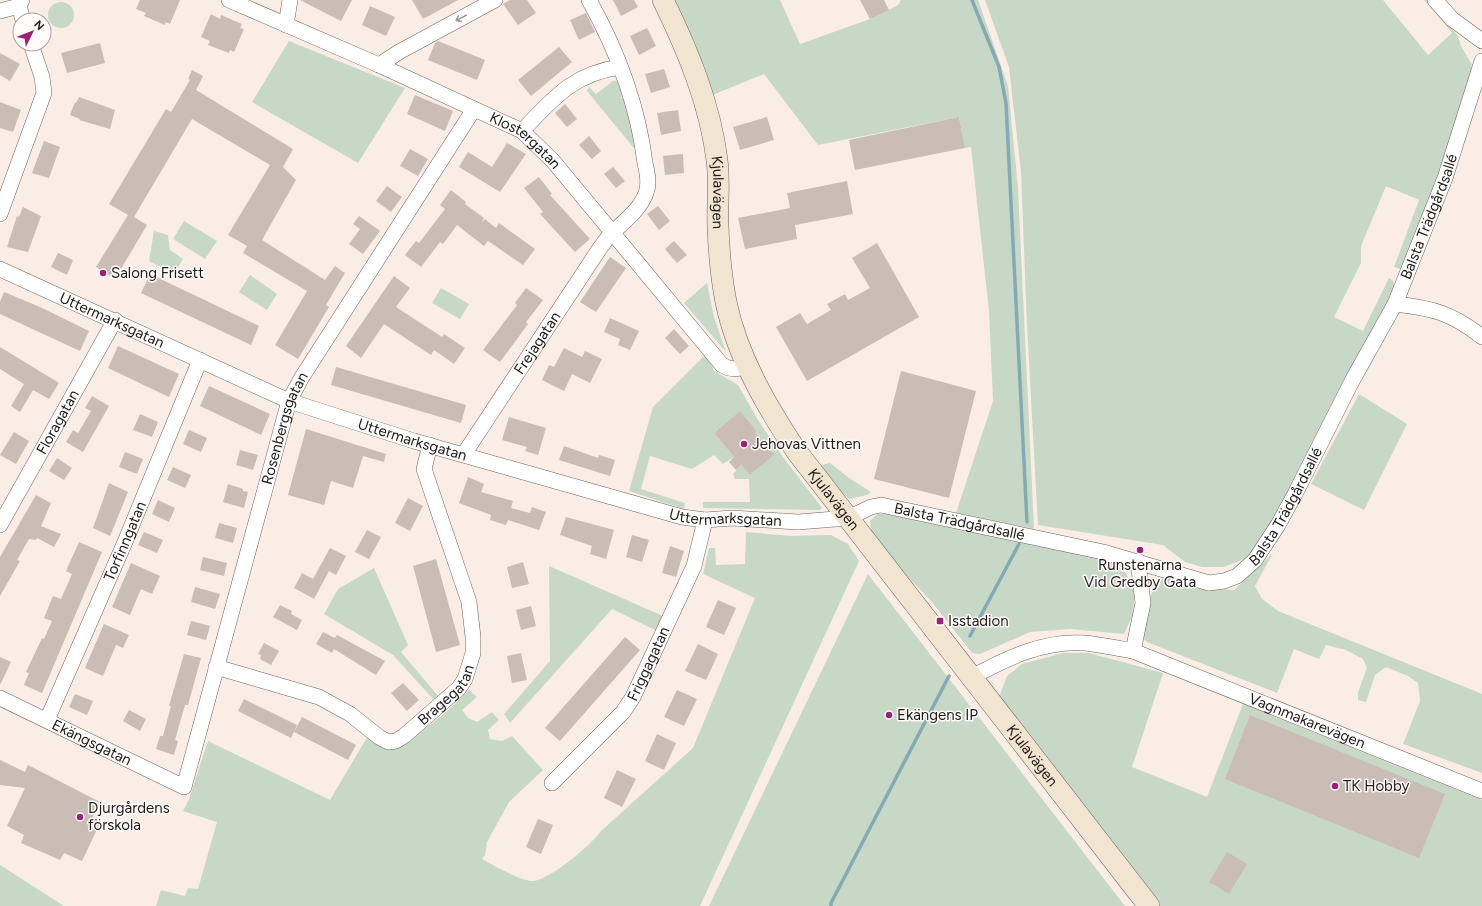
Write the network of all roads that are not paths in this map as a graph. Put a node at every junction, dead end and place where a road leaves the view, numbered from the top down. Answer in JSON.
{"nodes":[{"id":1,"x":229,"y":0,"type":"edge"},
{"id":2,"x":290,"y":0,"type":"edge"},
{"id":3,"x":495,"y":0,"type":"edge"},
{"id":4,"x":589,"y":0,"type":"edge"},
{"id":5,"x":662,"y":0,"type":"edge"},
{"id":6,"x":1435,"y":0,"type":"edge"},
{"id":7,"x":21,"y":9,"type":"edge"},
{"id":8,"x":0,"y":11,"type":"edge"},
{"id":9,"x":286,"y":25,"type":"junction"},
{"id":10,"x":1482,"y":41,"type":"edge"},
{"id":11,"x":34,"y":52,"type":"edge"},
{"id":12,"x":1482,"y":62,"type":"edge"},
{"id":13,"x":379,"y":65,"type":"junction"},
{"id":14,"x":620,"y":67,"type":"junction"},
{"id":15,"x":474,"y":109,"type":"junction"},
{"id":16,"x":522,"y":131,"type":"junction"},
{"id":17,"x":0,"y":214,"type":"edge"},
{"id":18,"x":612,"y":233,"type":"junction"},
{"id":19,"x":0,"y":268,"type":"edge"},
{"id":20,"x":1395,"y":304,"type":"junction"},
{"id":21,"x":115,"y":320,"type":"junction"},
{"id":22,"x":1482,"y":337,"type":"edge"},
{"id":23,"x":200,"y":360,"type":"junction"},
{"id":24,"x":748,"y":365,"type":"junction"},
{"id":25,"x":289,"y":401,"type":"junction"},
{"id":26,"x":430,"y":446,"type":"junction"},
{"id":27,"x":464,"y":454,"type":"junction"},
{"id":28,"x":848,"y":518,"type":"junction"},
{"id":29,"x":705,"y":520,"type":"junction"},
{"id":30,"x":0,"y":525,"type":"edge"},
{"id":31,"x":1138,"y":561,"type":"junction"},
{"id":32,"x":1133,"y":651,"type":"junction"},
{"id":33,"x":216,"y":667,"type":"junction"},
{"id":34,"x":972,"y":677,"type":"junction"},
{"id":35,"x":0,"y":698,"type":"edge"},
{"id":36,"x":47,"y":720,"type":"junction"},
{"id":37,"x":552,"y":783,"type":"dead end"},
{"id":38,"x":184,"y":787,"type":"joint"},
{"id":39,"x":1482,"y":791,"type":"edge"},
{"id":40,"x":1148,"y":906,"type":"edge"}],
"edges":[{"from":1,"to":9,"type":"street","name":"Klostergatan"},
{"from":2,"to":9,"type":"street"},
{"from":3,"to":13,"type":"street","one_way":true},
{"from":4,"to":14,"type":"street","name":"Frejagatan"},
{"from":5,"to":24,"type":"street","name":"Kjulavägen"},
{"from":6,"to":10,"type":"street"},
{"from":7,"to":8,"type":"street"},
{"from":9,"to":13,"type":"street","name":"Klostergatan"},
{"from":11,"to":17,"type":"street"},
{"from":12,"to":20,"type":"street","name":"Balsta Trädgårdsallé"},
{"from":13,"to":15,"type":"street","name":"Klostergatan"},
{"from":14,"to":16,"type":"street"},
{"from":14,"to":18,"type":"street","name":"Frejagatan"},
{"from":15,"to":16,"type":"street","name":"Klostergatan"},
{"from":15,"to":25,"type":"street","name":"Rosenbergsgatan"},
{"from":16,"to":18,"type":"street","name":"Klostergatan"},
{"from":18,"to":24,"type":"street","name":"Klostergatan"},
{"from":18,"to":27,"type":"street","name":"Frejagatan"},
{"from":19,"to":21,"type":"street","name":"Uttermarksgatan"},
{"from":20,"to":22,"type":"street"},
{"from":20,"to":31,"type":"street","name":"Balsta Trädgårdsallé"},
{"from":21,"to":23,"type":"street","name":"Uttermarksgatan"},
{"from":21,"to":30,"type":"street","name":"Floragatan"},
{"from":23,"to":25,"type":"street","name":"Uttermarksgatan"},
{"from":23,"to":36,"type":"street","name":"Torfinngatan"},
{"from":24,"to":28,"type":"street","name":"Kjulavägen"},
{"from":25,"to":26,"type":"street","name":"Uttermarksgatan"},
{"from":25,"to":33,"type":"street","name":"Rosenbergsgatan"},
{"from":26,"to":27,"type":"street","name":"Uttermarksgatan"},
{"from":26,"to":33,"type":"street","name":"Bragegatan"},
{"from":27,"to":29,"type":"street","name":"Uttermarksgatan"},
{"from":28,"to":29,"type":"street","name":"Uttermarksgatan"},
{"from":28,"to":31,"type":"street","name":"Balsta Trädgårdsallé"},
{"from":28,"to":34,"type":"street","name":"Kjulavägen"},
{"from":29,"to":37,"type":"street","name":"Friggagatan"},
{"from":31,"to":32,"type":"street"},
{"from":32,"to":34,"type":"street","name":"Vagnmakarevägen"},
{"from":32,"to":39,"type":"street","name":"Vagnmakarevägen"},
{"from":33,"to":38,"type":"street","name":"Rosenbergsgatan"},
{"from":34,"to":40,"type":"street","name":"Kjulavägen"},
{"from":35,"to":36,"type":"street","name":"Ekängsgatan"},
{"from":36,"to":38,"type":"street","name":"Ekängsgatan"}]}
